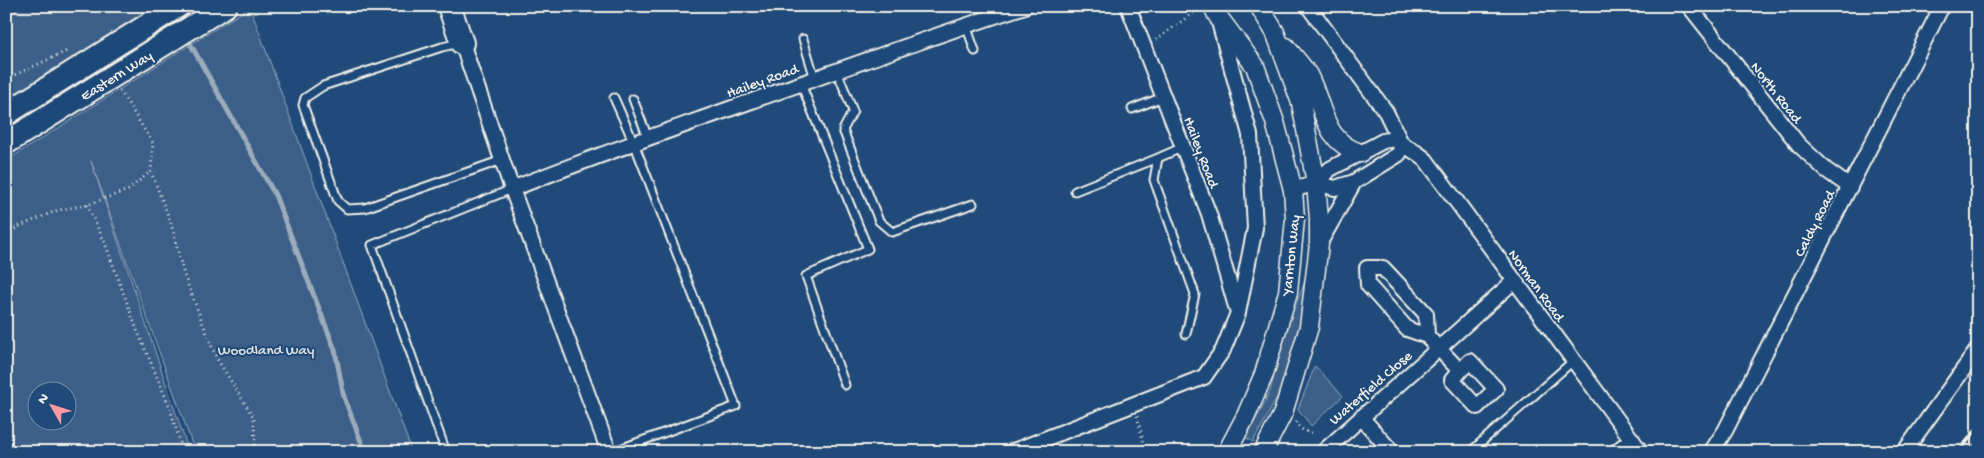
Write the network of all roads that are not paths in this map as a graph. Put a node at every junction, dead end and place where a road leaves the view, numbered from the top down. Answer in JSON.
{"nodes":[{"id":1,"x":178,"y":6,"type":"edge"},
{"id":2,"x":449,"y":6,"type":"edge"},
{"id":3,"x":1025,"y":6,"type":"edge"},
{"id":4,"x":1128,"y":6,"type":"edge"},
{"id":5,"x":1259,"y":6,"type":"edge"},
{"id":6,"x":1308,"y":6,"type":"edge"},
{"id":7,"x":1689,"y":6,"type":"edge"},
{"id":8,"x":1942,"y":6,"type":"edge"},
{"id":9,"x":1215,"y":10,"type":"edge"},
{"id":10,"x":216,"y":12,"type":"edge"},
{"id":11,"x":966,"y":25,"type":"junction"},
{"id":12,"x":1276,"y":32,"type":"junction"},
{"id":13,"x":803,"y":39,"type":"dead end"},
{"id":14,"x":462,"y":43,"type":"junction"},
{"id":15,"x":975,"y":51,"type":"dead end"},
{"id":16,"x":837,"y":71,"type":"junction"},
{"id":17,"x":808,"y":81,"type":"junction"},
{"id":18,"x":1163,"y":97,"type":"junction"},
{"id":19,"x":614,"y":98,"type":"dead end"},
{"id":20,"x":633,"y":99,"type":"dead end"},
{"id":21,"x":1132,"y":109,"type":"dead end"},
{"id":22,"x":6,"y":114,"type":"edge"},
{"id":23,"x":648,"y":138,"type":"junction"},
{"id":24,"x":6,"y":143,"type":"edge"},
{"id":25,"x":634,"y":143,"type":"junction"},
{"id":26,"x":1402,"y":145,"type":"junction"},
{"id":27,"x":1183,"y":147,"type":"junction"},
{"id":28,"x":1360,"y":153,"type":"junction"},
{"id":29,"x":1158,"y":158,"type":"junction"},
{"id":30,"x":502,"y":160,"type":"junction"},
{"id":31,"x":1354,"y":182,"type":"junction"},
{"id":32,"x":1316,"y":183,"type":"junction"},
{"id":33,"x":1850,"y":187,"type":"junction"},
{"id":34,"x":512,"y":189,"type":"junction"},
{"id":35,"x":1293,"y":190,"type":"junction"},
{"id":36,"x":1076,"y":191,"type":"dead end"},
{"id":37,"x":973,"y":204,"type":"dead end"},
{"id":38,"x":1319,"y":244,"type":"junction"},
{"id":39,"x":1514,"y":281,"type":"junction"},
{"id":40,"x":1238,"y":313,"type":"junction"},
{"id":41,"x":1186,"y":334,"type":"dead end"},
{"id":42,"x":1427,"y":336,"type":"junction"},
{"id":43,"x":1440,"y":348,"type":"junction"},
{"id":44,"x":1978,"y":349,"type":"edge"},
{"id":45,"x":1573,"y":361,"type":"junction"},
{"id":46,"x":1460,"y":371,"type":"dead end"},
{"id":47,"x":845,"y":385,"type":"dead end"},
{"id":48,"x":1361,"y":417,"type":"junction"},
{"id":49,"x":1632,"y":439,"type":"junction"},
{"id":50,"x":446,"y":452,"type":"edge"},
{"id":51,"x":610,"y":452,"type":"edge"},
{"id":52,"x":1011,"y":452,"type":"edge"},
{"id":53,"x":1228,"y":452,"type":"edge"},
{"id":54,"x":1263,"y":452,"type":"edge"},
{"id":55,"x":1322,"y":452,"type":"edge"},
{"id":56,"x":1392,"y":452,"type":"edge"},
{"id":57,"x":1470,"y":452,"type":"edge"},
{"id":58,"x":1616,"y":452,"type":"edge"},
{"id":59,"x":1641,"y":452,"type":"edge"},
{"id":60,"x":1711,"y":452,"type":"edge"},
{"id":61,"x":1904,"y":452,"type":"edge"}],
"edges":[{"from":1,"to":22,"type":"main road","name":"Eastern Way"},
{"from":2,"to":14,"type":"main road"},
{"from":3,"to":11,"type":"street","name":"Hailey Road"},
{"from":4,"to":18,"type":"street","name":"Hailey Road"},
{"from":5,"to":12,"type":"street","name":"Yarnton Way"},
{"from":6,"to":26,"type":"street"},
{"from":7,"to":33,"type":"street","name":"North Road"},
{"from":8,"to":33,"type":"street","name":"Caldy Road"},
{"from":9,"to":35,"type":"street","name":"Yarnton Way"},
{"from":9,"to":40,"type":"street"},
{"from":10,"to":24,"type":"main road","name":"Eastern Way"},
{"from":11,"to":15,"type":"lane"},
{"from":11,"to":16,"type":"street","name":"Hailey Road"},
{"from":12,"to":28,"type":"street"},
{"from":12,"to":32,"type":"street","name":"Yarnton Way"},
{"from":13,"to":17,"type":"lane"},
{"from":14,"to":30,"type":"street"},
{"from":14,"to":30,"type":"lane"},
{"from":16,"to":17,"type":"street","name":"Hailey Road"},
{"from":16,"to":37,"type":"lane"},
{"from":17,"to":23,"type":"street","name":"Hailey Road"},
{"from":17,"to":47,"type":"lane"},
{"from":18,"to":21,"type":"lane"},
{"from":18,"to":27,"type":"street","name":"Hailey Road"},
{"from":19,"to":25,"type":"lane"},
{"from":20,"to":23,"type":"lane"},
{"from":23,"to":25,"type":"street","name":"Hailey Road"},
{"from":25,"to":34,"type":"street","name":"Hailey Road"},
{"from":25,"to":51,"type":"lane"},
{"from":26,"to":28,"type":"street","name":"Norman Road"},
{"from":26,"to":31,"type":"street","name":"Norman Road"},
{"from":26,"to":39,"type":"street","name":"Norman Road"},
{"from":27,"to":29,"type":"lane"},
{"from":27,"to":40,"type":"street","name":"Hailey Road"},
{"from":28,"to":32,"type":"street","name":"Norman Road"},
{"from":29,"to":36,"type":"lane"},
{"from":29,"to":41,"type":"lane"},
{"from":30,"to":34,"type":"street"},
{"from":31,"to":32,"type":"street","name":"Norman Road"},
{"from":31,"to":38,"type":"street","name":"Norman Road"},
{"from":32,"to":35,"type":"street","name":"Norman Road"},
{"from":32,"to":38,"type":"street","name":"Yarnton Way"},
{"from":33,"to":60,"type":"street","name":"Caldy Road"},
{"from":34,"to":50,"type":"lane"},
{"from":34,"to":51,"type":"street"},
{"from":35,"to":53,"type":"street","name":"Yarnton Way"},
{"from":38,"to":54,"type":"street","name":"Yarnton Way"},
{"from":39,"to":43,"type":"street","name":"Waterfield Close"},
{"from":39,"to":45,"type":"street","name":"Norman Road"},
{"from":40,"to":52,"type":"street"},
{"from":42,"to":42,"type":"street","name":"Waterfield Close"},
{"from":42,"to":43,"type":"street","name":"Waterfield Close"},
{"from":43,"to":46,"type":"street","name":"Waterfield Close"},
{"from":43,"to":48,"type":"street","name":"Waterfield Close"},
{"from":44,"to":61,"type":"street"},
{"from":45,"to":49,"type":"street","name":"Norman Road"},
{"from":45,"to":57,"type":"lane"},
{"from":48,"to":55,"type":"street","name":"Waterfield Close"},
{"from":48,"to":56,"type":"street"},
{"from":49,"to":58,"type":"street"},
{"from":49,"to":59,"type":"street","name":"Norman Road"}]}
